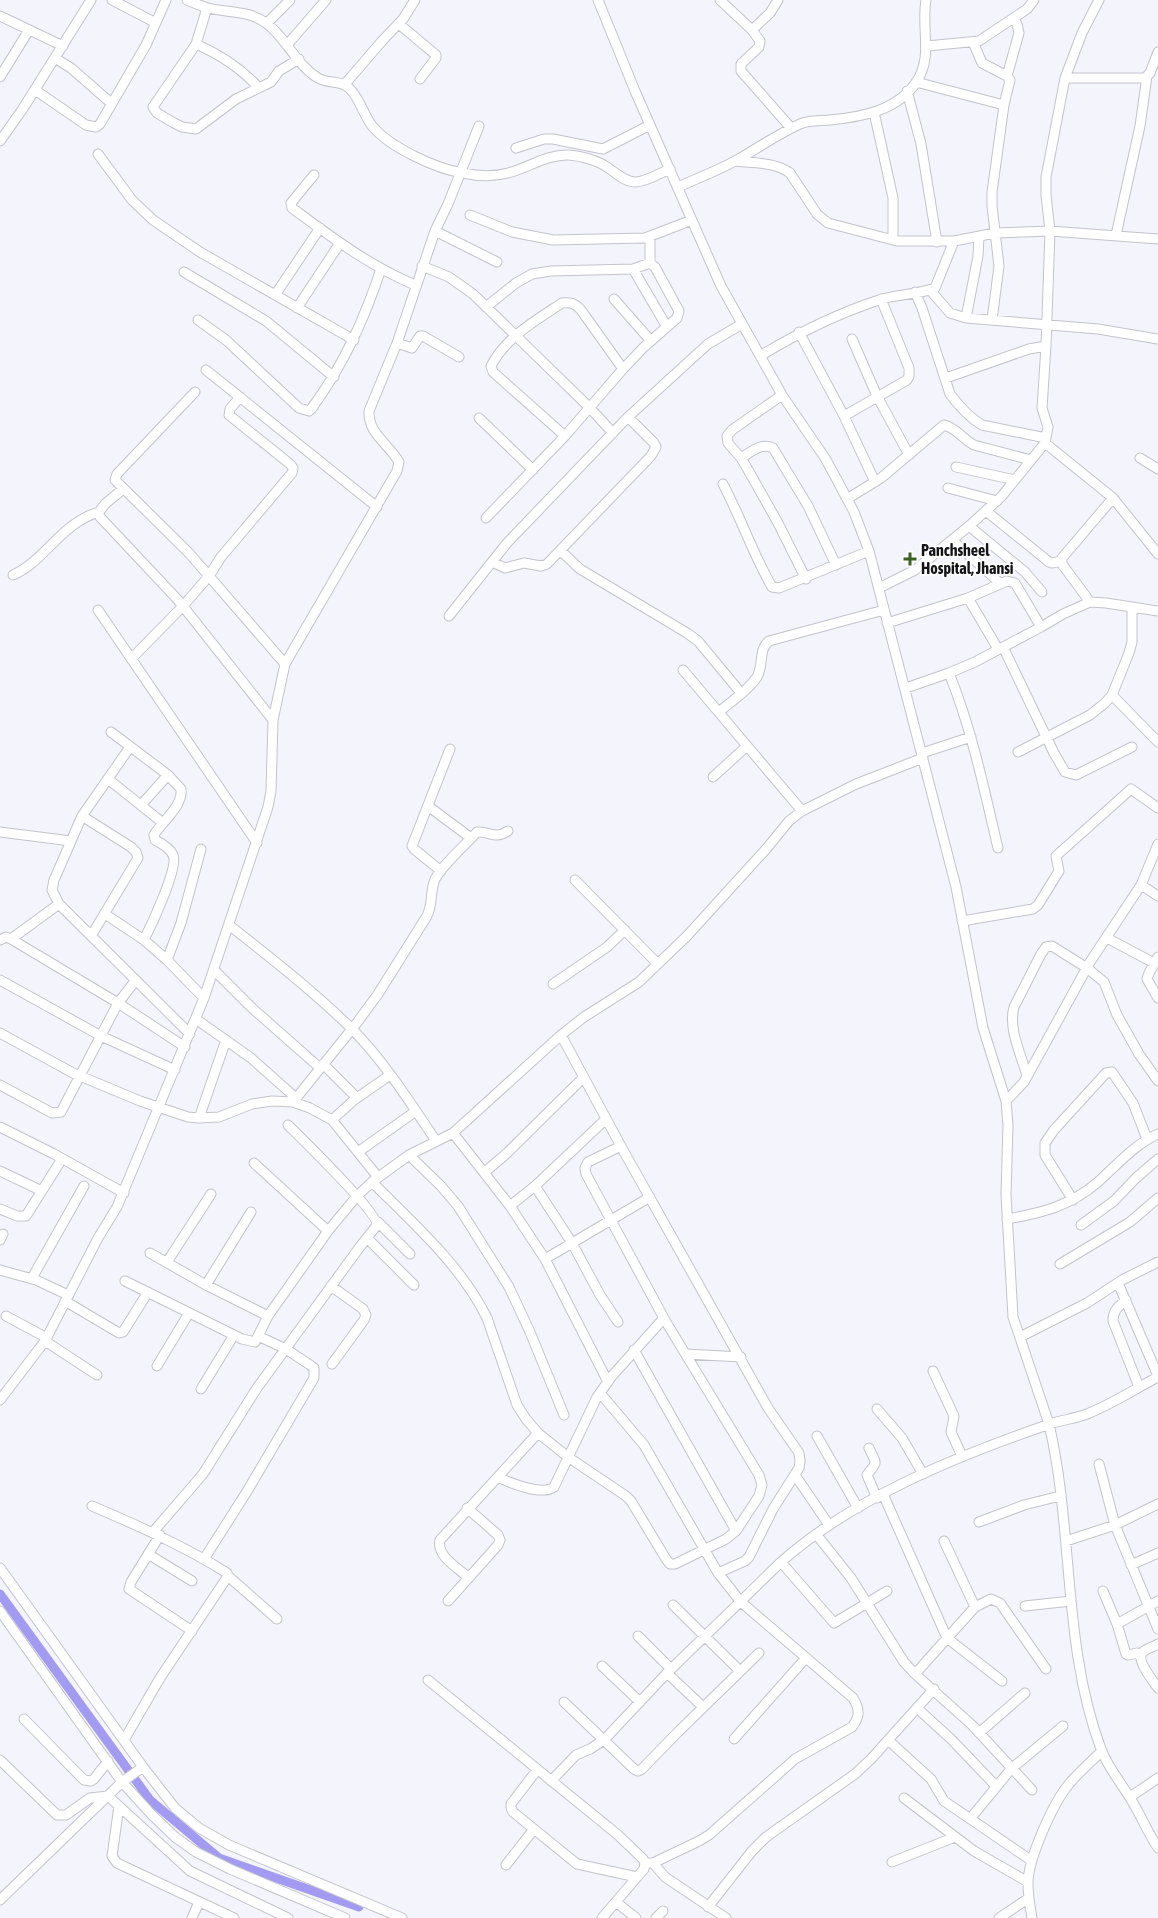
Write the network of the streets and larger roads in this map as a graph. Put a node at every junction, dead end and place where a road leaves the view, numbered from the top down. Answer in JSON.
{"nodes":[{"id":1,"x":91,"y":0,"type":"edge"},
{"id":2,"x":112,"y":0,"type":"edge"},
{"id":3,"x":166,"y":0,"type":"edge"},
{"id":4,"x":187,"y":0,"type":"edge"},
{"id":5,"x":290,"y":0,"type":"edge"},
{"id":6,"x":326,"y":0,"type":"edge"},
{"id":7,"x":415,"y":0,"type":"edge"},
{"id":8,"x":598,"y":0,"type":"edge"},
{"id":9,"x":720,"y":0,"type":"edge"},
{"id":10,"x":778,"y":0,"type":"edge"},
{"id":11,"x":926,"y":0,"type":"edge"},
{"id":12,"x":1034,"y":0,"type":"edge"},
{"id":13,"x":1099,"y":0,"type":"edge"},
{"id":14,"x":207,"y":8,"type":"junction"},
{"id":15,"x":0,"y":16,"type":"edge"},
{"id":16,"x":1014,"y":19,"type":"junction"},
{"id":17,"x":156,"y":23,"type":"junction"},
{"id":18,"x":267,"y":23,"type":"junction"},
{"id":19,"x":399,"y":24,"type":"junction"},
{"id":20,"x":29,"y":30,"type":"junction"},
{"id":21,"x":752,"y":30,"type":"junction"},
{"id":22,"x":973,"y":42,"type":"junction"},
{"id":23,"x":196,"y":44,"type":"junction"},
{"id":24,"x":287,"y":45,"type":"junction"},
{"id":25,"x":63,"y":46,"type":"junction"},
{"id":26,"x":927,"y":46,"type":"junction"},
{"id":27,"x":1158,"y":52,"type":"edge"},
{"id":28,"x":55,"y":58,"type":"junction"},
{"id":29,"x":298,"y":59,"type":"junction"},
{"id":30,"x":1007,"y":76,"type":"junction"},
{"id":31,"x":1148,"y":76,"type":"junction"},
{"id":32,"x":0,"y":77,"type":"edge"},
{"id":33,"x":1065,"y":78,"type":"junction"},
{"id":34,"x":420,"y":79,"type":"dead end"},
{"id":35,"x":916,"y":82,"type":"junction"},
{"id":36,"x":345,"y":84,"type":"junction"},
{"id":37,"x":259,"y":88,"type":"junction"},
{"id":38,"x":35,"y":90,"type":"junction"},
{"id":39,"x":907,"y":91,"type":"junction"},
{"id":40,"x":111,"y":103,"type":"junction"},
{"id":41,"x":1004,"y":104,"type":"junction"},
{"id":42,"x":874,"y":112,"type":"junction"},
{"id":43,"x":650,"y":125,"type":"junction"},
{"id":44,"x":479,"y":126,"type":"dead end"},
{"id":45,"x":791,"y":128,"type":"junction"},
{"id":46,"x":0,"y":141,"type":"edge"},
{"id":47,"x":516,"y":148,"type":"dead end"},
{"id":48,"x":98,"y":154,"type":"dead end"},
{"id":49,"x":735,"y":161,"type":"junction"},
{"id":50,"x":670,"y":169,"type":"junction"},
{"id":51,"x":461,"y":173,"type":"junction"},
{"id":52,"x":314,"y":175,"type":"dead end"},
{"id":53,"x":678,"y":187,"type":"junction"},
{"id":54,"x":470,"y":215,"type":"dead end"},
{"id":55,"x":692,"y":220,"type":"junction"},
{"id":56,"x":320,"y":228,"type":"junction"},
{"id":57,"x":435,"y":231,"type":"junction"},
{"id":58,"x":1050,"y":231,"type":"junction"},
{"id":59,"x":995,"y":233,"type":"junction"},
{"id":60,"x":1116,"y":235,"type":"junction"},
{"id":61,"x":650,"y":236,"type":"junction"},
{"id":62,"x":979,"y":236,"type":"junction"},
{"id":63,"x":1158,"y":239,"type":"edge"},
{"id":64,"x":892,"y":240,"type":"junction"},
{"id":65,"x":340,"y":242,"type":"junction"},
{"id":66,"x":937,"y":242,"type":"junction"},
{"id":67,"x":954,"y":242,"type":"junction"},
{"id":68,"x":497,"y":262,"type":"dead end"},
{"id":69,"x":650,"y":263,"type":"junction"},
{"id":70,"x":422,"y":266,"type":"junction"},
{"id":71,"x":381,"y":269,"type":"junction"},
{"id":72,"x":632,"y":269,"type":"junction"},
{"id":73,"x":184,"y":272,"type":"dead end"},
{"id":74,"x":415,"y":285,"type":"junction"},
{"id":75,"x":930,"y":290,"type":"junction"},
{"id":76,"x":915,"y":292,"type":"junction"},
{"id":77,"x":275,"y":295,"type":"junction"},
{"id":78,"x":614,"y":299,"type":"dead end"},
{"id":79,"x":881,"y":299,"type":"junction"},
{"id":80,"x":297,"y":308,"type":"junction"},
{"id":81,"x":486,"y":308,"type":"junction"},
{"id":82,"x":966,"y":318,"type":"junction"},
{"id":83,"x":198,"y":320,"type":"dead end"},
{"id":84,"x":992,"y":320,"type":"junction"},
{"id":85,"x":742,"y":324,"type":"junction"},
{"id":86,"x":1047,"y":325,"type":"junction"},
{"id":87,"x":666,"y":327,"type":"junction"},
{"id":88,"x":799,"y":332,"type":"junction"},
{"id":89,"x":515,"y":335,"type":"junction"},
{"id":90,"x":1158,"y":339,"type":"edge"},
{"id":91,"x":354,"y":340,"type":"junction"},
{"id":92,"x":651,"y":340,"type":"junction"},
{"id":93,"x":852,"y":340,"type":"dead end"},
{"id":94,"x":397,"y":343,"type":"junction"},
{"id":95,"x":1046,"y":346,"type":"junction"},
{"id":96,"x":760,"y":356,"type":"junction"},
{"id":97,"x":459,"y":357,"type":"dead end"},
{"id":98,"x":623,"y":369,"type":"junction"},
{"id":99,"x":206,"y":370,"type":"dead end"},
{"id":100,"x":334,"y":376,"type":"junction"},
{"id":101,"x":946,"y":378,"type":"junction"},
{"id":102,"x":194,"y":392,"type":"dead end"},
{"id":103,"x":782,"y":395,"type":"junction"},
{"id":104,"x":877,"y":396,"type":"junction"},
{"id":105,"x":240,"y":397,"type":"junction"},
{"id":106,"x":589,"y":407,"type":"junction"},
{"id":107,"x":844,"y":416,"type":"junction"},
{"id":108,"x":628,"y":417,"type":"junction"},
{"id":109,"x":479,"y":418,"type":"dead end"},
{"id":110,"x":612,"y":433,"type":"junction"},
{"id":111,"x":565,"y":436,"type":"junction"},
{"id":112,"x":1046,"y":441,"type":"junction"},
{"id":113,"x":909,"y":455,"type":"junction"},
{"id":114,"x":741,"y":458,"type":"junction"},
{"id":115,"x":1140,"y":458,"type":"dead end"},
{"id":116,"x":1031,"y":460,"type":"junction"},
{"id":117,"x":956,"y":467,"type":"dead end"},
{"id":118,"x":1158,"y":469,"type":"edge"},
{"id":119,"x":533,"y":470,"type":"junction"},
{"id":120,"x":1015,"y":480,"type":"junction"},
{"id":121,"x":874,"y":482,"type":"junction"},
{"id":122,"x":723,"y":484,"type":"dead end"},
{"id":123,"x":948,"y":488,"type":"dead end"},
{"id":124,"x":123,"y":489,"type":"junction"},
{"id":125,"x":1113,"y":498,"type":"junction"},
{"id":126,"x":847,"y":499,"type":"junction"},
{"id":127,"x":997,"y":500,"type":"junction"},
{"id":128,"x":377,"y":507,"type":"junction"},
{"id":129,"x":986,"y":511,"type":"junction"},
{"id":130,"x":99,"y":512,"type":"junction"},
{"id":131,"x":486,"y":518,"type":"dead end"},
{"id":132,"x":969,"y":526,"type":"junction"},
{"id":133,"x":952,"y":540,"type":"junction"},
{"id":134,"x":561,"y":550,"type":"junction"},
{"id":135,"x":869,"y":551,"type":"junction"},
{"id":136,"x":1158,"y":554,"type":"edge"},
{"id":137,"x":1061,"y":561,"type":"junction"},
{"id":138,"x":492,"y":562,"type":"junction"},
{"id":139,"x":836,"y":565,"type":"junction"},
{"id":140,"x":13,"y":575,"type":"dead end"},
{"id":141,"x":210,"y":576,"type":"junction"},
{"id":142,"x":806,"y":579,"type":"junction"},
{"id":143,"x":1000,"y":583,"type":"junction"},
{"id":144,"x":879,"y":588,"type":"junction"},
{"id":145,"x":1042,"y":592,"type":"dead end"},
{"id":146,"x":968,"y":598,"type":"junction"},
{"id":147,"x":1090,"y":602,"type":"junction"},
{"id":148,"x":183,"y":606,"type":"junction"},
{"id":149,"x":1132,"y":607,"type":"junction"},
{"id":150,"x":98,"y":610,"type":"dead end"},
{"id":151,"x":884,"y":610,"type":"junction"},
{"id":152,"x":1158,"y":611,"type":"edge"},
{"id":153,"x":450,"y":616,"type":"dead end"},
{"id":154,"x":887,"y":623,"type":"junction"},
{"id":155,"x":1041,"y":627,"type":"junction"},
{"id":156,"x":1000,"y":648,"type":"junction"},
{"id":157,"x":131,"y":658,"type":"junction"},
{"id":158,"x":285,"y":664,"type":"junction"},
{"id":159,"x":683,"y":670,"type":"dead end"},
{"id":160,"x":949,"y":673,"type":"junction"},
{"id":161,"x":906,"y":688,"type":"junction"},
{"id":162,"x":741,"y":693,"type":"junction"},
{"id":163,"x":1112,"y":695,"type":"junction"},
{"id":164,"x":719,"y":712,"type":"junction"},
{"id":165,"x":273,"y":720,"type":"junction"},
{"id":166,"x":111,"y":732,"type":"dead end"},
{"id":167,"x":1046,"y":736,"type":"junction"},
{"id":168,"x":971,"y":737,"type":"junction"},
{"id":169,"x":1158,"y":742,"type":"edge"},
{"id":170,"x":747,"y":746,"type":"junction"},
{"id":171,"x":130,"y":747,"type":"junction"},
{"id":172,"x":1132,"y":747,"type":"dead end"},
{"id":173,"x":450,"y":749,"type":"dead end"},
{"id":174,"x":1018,"y":752,"type":"dead end"},
{"id":175,"x":922,"y":756,"type":"junction"},
{"id":176,"x":168,"y":775,"type":"junction"},
{"id":177,"x":713,"y":777,"type":"dead end"},
{"id":178,"x":108,"y":778,"type":"junction"},
{"id":179,"x":141,"y":804,"type":"junction"},
{"id":180,"x":428,"y":806,"type":"junction"},
{"id":181,"x":1158,"y":808,"type":"edge"},
{"id":182,"x":802,"y":811,"type":"junction"},
{"id":183,"x":82,"y":816,"type":"junction"},
{"id":184,"x":163,"y":822,"type":"junction"},
{"id":185,"x":508,"y":831,"type":"dead end"},
{"id":186,"x":0,"y":832,"type":"edge"},
{"id":187,"x":471,"y":838,"type":"junction"},
{"id":188,"x":71,"y":841,"type":"junction"},
{"id":189,"x":257,"y":842,"type":"junction"},
{"id":190,"x":1158,"y":844,"type":"edge"},
{"id":191,"x":998,"y":848,"type":"dead end"},
{"id":192,"x":201,"y":849,"type":"dead end"},
{"id":193,"x":1155,"y":857,"type":"edge"},
{"id":194,"x":441,"y":871,"type":"junction"},
{"id":195,"x":575,"y":880,"type":"dead end"},
{"id":196,"x":1141,"y":886,"type":"junction"},
{"id":197,"x":1158,"y":896,"type":"edge"},
{"id":198,"x":59,"y":904,"type":"junction"},
{"id":199,"x":105,"y":914,"type":"junction"},
{"id":200,"x":962,"y":921,"type":"junction"},
{"id":201,"x":229,"y":925,"type":"junction"},
{"id":202,"x":625,"y":930,"type":"junction"},
{"id":203,"x":91,"y":936,"type":"junction"},
{"id":204,"x":1107,"y":938,"type":"junction"},
{"id":205,"x":11,"y":939,"type":"junction"},
{"id":206,"x":0,"y":940,"type":"edge"},
{"id":207,"x":144,"y":940,"type":"junction"},
{"id":208,"x":1157,"y":959,"type":"edge"},
{"id":209,"x":166,"y":960,"type":"junction"},
{"id":210,"x":658,"y":964,"type":"junction"},
{"id":211,"x":1087,"y":968,"type":"junction"},
{"id":212,"x":214,"y":970,"type":"junction"},
{"id":213,"x":0,"y":980,"type":"edge"},
{"id":214,"x":136,"y":980,"type":"junction"},
{"id":215,"x":553,"y":984,"type":"dead end"},
{"id":216,"x":204,"y":998,"type":"junction"},
{"id":217,"x":1158,"y":998,"type":"edge"},
{"id":218,"x":118,"y":1003,"type":"junction"},
{"id":219,"x":196,"y":1019,"type":"junction"},
{"id":220,"x":352,"y":1029,"type":"junction"},
{"id":221,"x":0,"y":1033,"type":"edge"},
{"id":222,"x":190,"y":1034,"type":"junction"},
{"id":223,"x":561,"y":1035,"type":"junction"},
{"id":224,"x":101,"y":1036,"type":"junction"},
{"id":225,"x":226,"y":1040,"type":"junction"},
{"id":226,"x":185,"y":1047,"type":"junction"},
{"id":227,"x":321,"y":1066,"type":"junction"},
{"id":228,"x":175,"y":1070,"type":"junction"},
{"id":229,"x":390,"y":1074,"type":"junction"},
{"id":230,"x":80,"y":1076,"type":"junction"},
{"id":231,"x":1027,"y":1076,"type":"junction"},
{"id":232,"x":584,"y":1077,"type":"junction"},
{"id":233,"x":1158,"y":1081,"type":"edge"},
{"id":234,"x":0,"y":1085,"type":"edge"},
{"id":235,"x":357,"y":1098,"type":"junction"},
{"id":236,"x":294,"y":1100,"type":"junction"},
{"id":237,"x":1006,"y":1101,"type":"junction"},
{"id":238,"x":158,"y":1107,"type":"junction"},
{"id":239,"x":416,"y":1112,"type":"junction"},
{"id":240,"x":198,"y":1118,"type":"junction"},
{"id":241,"x":606,"y":1118,"type":"junction"},
{"id":242,"x":332,"y":1120,"type":"junction"},
{"id":243,"x":288,"y":1125,"type":"dead end"},
{"id":244,"x":0,"y":1127,"type":"edge"},
{"id":245,"x":453,"y":1133,"type":"junction"},
{"id":246,"x":1158,"y":1134,"type":"edge"},
{"id":247,"x":1147,"y":1139,"type":"junction"},
{"id":248,"x":436,"y":1140,"type":"junction"},
{"id":249,"x":621,"y":1146,"type":"junction"},
{"id":250,"x":358,"y":1152,"type":"junction"},
{"id":251,"x":409,"y":1155,"type":"junction"},
{"id":252,"x":62,"y":1159,"type":"junction"},
{"id":253,"x":1158,"y":1159,"type":"edge"},
{"id":254,"x":254,"y":1163,"type":"dead end"},
{"id":255,"x":0,"y":1171,"type":"edge"},
{"id":256,"x":485,"y":1172,"type":"junction"},
{"id":257,"x":375,"y":1179,"type":"junction"},
{"id":258,"x":84,"y":1186,"type":"dead end"},
{"id":259,"x":536,"y":1186,"type":"junction"},
{"id":260,"x":42,"y":1191,"type":"junction"},
{"id":261,"x":124,"y":1193,"type":"junction"},
{"id":262,"x":211,"y":1194,"type":"dead end"},
{"id":263,"x":357,"y":1196,"type":"junction"},
{"id":264,"x":650,"y":1197,"type":"junction"},
{"id":265,"x":1158,"y":1198,"type":"edge"},
{"id":266,"x":1073,"y":1200,"type":"junction"},
{"id":267,"x":510,"y":1206,"type":"junction"},
{"id":268,"x":0,"y":1209,"type":"edge"},
{"id":269,"x":251,"y":1212,"type":"dead end"},
{"id":270,"x":1007,"y":1219,"type":"junction"},
{"id":271,"x":612,"y":1220,"type":"junction"},
{"id":272,"x":378,"y":1222,"type":"junction"},
{"id":273,"x":1081,"y":1225,"type":"dead end"},
{"id":274,"x":328,"y":1231,"type":"junction"},
{"id":275,"x":367,"y":1238,"type":"junction"},
{"id":276,"x":572,"y":1243,"type":"junction"},
{"id":277,"x":150,"y":1253,"type":"dead end"},
{"id":278,"x":410,"y":1254,"type":"dead end"},
{"id":279,"x":545,"y":1259,"type":"junction"},
{"id":280,"x":167,"y":1262,"type":"junction"},
{"id":281,"x":1158,"y":1262,"type":"edge"},
{"id":282,"x":1060,"y":1264,"type":"dead end"},
{"id":283,"x":0,"y":1270,"type":"edge"},
{"id":284,"x":32,"y":1278,"type":"junction"},
{"id":285,"x":125,"y":1281,"type":"dead end"},
{"id":286,"x":1118,"y":1283,"type":"junction"},
{"id":287,"x":206,"y":1284,"type":"junction"},
{"id":288,"x":414,"y":1285,"type":"dead end"},
{"id":289,"x":331,"y":1286,"type":"junction"},
{"id":290,"x":148,"y":1292,"type":"junction"},
{"id":291,"x":67,"y":1298,"type":"junction"},
{"id":292,"x":1126,"y":1300,"type":"junction"},
{"id":293,"x":189,"y":1313,"type":"junction"},
{"id":294,"x":6,"y":1316,"type":"dead end"},
{"id":295,"x":268,"y":1316,"type":"junction"},
{"id":296,"x":664,"y":1318,"type":"junction"},
{"id":297,"x":618,"y":1322,"type":"dead end"},
{"id":298,"x":234,"y":1335,"type":"junction"},
{"id":299,"x":258,"y":1336,"type":"junction"},
{"id":300,"x":1020,"y":1337,"type":"junction"},
{"id":301,"x":46,"y":1340,"type":"junction"},
{"id":302,"x":286,"y":1349,"type":"junction"},
{"id":303,"x":634,"y":1350,"type":"junction"},
{"id":304,"x":686,"y":1354,"type":"junction"},
{"id":305,"x":741,"y":1357,"type":"junction"},
{"id":306,"x":332,"y":1364,"type":"dead end"},
{"id":307,"x":157,"y":1366,"type":"dead end"},
{"id":308,"x":933,"y":1371,"type":"dead end"},
{"id":309,"x":97,"y":1375,"type":"dead end"},
{"id":310,"x":1158,"y":1376,"type":"edge"},
{"id":311,"x":608,"y":1382,"type":"junction"},
{"id":312,"x":1139,"y":1387,"type":"junction"},
{"id":313,"x":201,"y":1389,"type":"dead end"},
{"id":314,"x":600,"y":1393,"type":"junction"},
{"id":315,"x":1,"y":1398,"type":"edge"},
{"id":316,"x":878,"y":1409,"type":"dead end"},
{"id":317,"x":564,"y":1415,"type":"dead end"},
{"id":318,"x":1049,"y":1424,"type":"junction"},
{"id":319,"x":538,"y":1433,"type":"junction"},
{"id":320,"x":817,"y":1436,"type":"dead end"},
{"id":321,"x":869,"y":1448,"type":"dead end"},
{"id":322,"x":962,"y":1456,"type":"junction"},
{"id":323,"x":568,"y":1458,"type":"junction"},
{"id":324,"x":1099,"y":1464,"type":"dead end"},
{"id":325,"x":923,"y":1474,"type":"junction"},
{"id":326,"x":795,"y":1475,"type":"junction"},
{"id":327,"x":498,"y":1476,"type":"junction"},
{"id":328,"x":880,"y":1496,"type":"junction"},
{"id":329,"x":1060,"y":1496,"type":"junction"},
{"id":330,"x":1158,"y":1504,"type":"edge"},
{"id":331,"x":92,"y":1506,"type":"dead end"},
{"id":332,"x":468,"y":1508,"type":"junction"},
{"id":333,"x":858,"y":1508,"type":"junction"},
{"id":334,"x":979,"y":1522,"type":"dead end"},
{"id":335,"x":829,"y":1525,"type":"junction"},
{"id":336,"x":1115,"y":1525,"type":"junction"},
{"id":337,"x":736,"y":1531,"type":"junction"},
{"id":338,"x":156,"y":1534,"type":"junction"},
{"id":339,"x":816,"y":1534,"type":"junction"},
{"id":340,"x":944,"y":1541,"type":"dead end"},
{"id":341,"x":1066,"y":1541,"type":"junction"},
{"id":342,"x":704,"y":1548,"type":"junction"},
{"id":343,"x":1158,"y":1553,"type":"edge"},
{"id":344,"x":148,"y":1554,"type":"junction"},
{"id":345,"x":204,"y":1559,"type":"junction"},
{"id":346,"x":781,"y":1562,"type":"junction"},
{"id":347,"x":1131,"y":1565,"type":"junction"},
{"id":348,"x":0,"y":1568,"type":"edge"},
{"id":349,"x":718,"y":1573,"type":"junction"},
{"id":350,"x":228,"y":1576,"type":"junction"},
{"id":351,"x":469,"y":1578,"type":"junction"},
{"id":352,"x":192,"y":1581,"type":"dead end"},
{"id":353,"x":887,"y":1591,"type":"dead end"},
{"id":354,"x":1104,"y":1592,"type":"dead end"},
{"id":355,"x":448,"y":1601,"type":"dead end"},
{"id":356,"x":1071,"y":1601,"type":"junction"},
{"id":357,"x":1158,"y":1601,"type":"edge"},
{"id":358,"x":740,"y":1602,"type":"junction"},
{"id":359,"x":866,"y":1603,"type":"junction"},
{"id":360,"x":673,"y":1605,"type":"dead end"},
{"id":361,"x":1025,"y":1606,"type":"dead end"},
{"id":362,"x":1148,"y":1606,"type":"junction"},
{"id":363,"x":975,"y":1607,"type":"junction"},
{"id":364,"x":0,"y":1611,"type":"edge"},
{"id":365,"x":277,"y":1619,"type":"dead end"},
{"id":366,"x":1117,"y":1624,"type":"junction"},
{"id":367,"x":1158,"y":1629,"type":"edge"},
{"id":368,"x":192,"y":1631,"type":"junction"},
{"id":369,"x":638,"y":1636,"type":"dead end"},
{"id":370,"x":704,"y":1637,"type":"junction"},
{"id":371,"x":947,"y":1638,"type":"junction"},
{"id":372,"x":1158,"y":1644,"type":"edge"},
{"id":373,"x":759,"y":1653,"type":"dead end"},
{"id":374,"x":1140,"y":1656,"type":"junction"},
{"id":375,"x":805,"y":1659,"type":"junction"},
{"id":376,"x":602,"y":1666,"type":"dead end"},
{"id":377,"x":1046,"y":1669,"type":"dead end"},
{"id":378,"x":669,"y":1671,"type":"junction"},
{"id":379,"x":740,"y":1671,"type":"junction"},
{"id":380,"x":915,"y":1674,"type":"junction"},
{"id":381,"x":1155,"y":1678,"type":"edge"},
{"id":382,"x":428,"y":1680,"type":"dead end"},
{"id":383,"x":1002,"y":1681,"type":"dead end"},
{"id":384,"x":1158,"y":1688,"type":"edge"},
{"id":385,"x":934,"y":1690,"type":"junction"},
{"id":386,"x":1025,"y":1694,"type":"dead end"},
{"id":387,"x":564,"y":1702,"type":"dead end"},
{"id":388,"x":640,"y":1702,"type":"junction"},
{"id":389,"x":703,"y":1707,"type":"junction"},
{"id":390,"x":917,"y":1708,"type":"junction"},
{"id":391,"x":24,"y":1719,"type":"dead end"},
{"id":392,"x":1062,"y":1726,"type":"dead end"},
{"id":393,"x":979,"y":1733,"type":"junction"},
{"id":394,"x":734,"y":1739,"type":"dead end"},
{"id":395,"x":124,"y":1740,"type":"junction"},
{"id":396,"x":604,"y":1740,"type":"junction"},
{"id":397,"x":888,"y":1740,"type":"junction"},
{"id":398,"x":1102,"y":1751,"type":"junction"},
{"id":399,"x":0,"y":1760,"type":"edge"},
{"id":400,"x":108,"y":1761,"type":"junction"},
{"id":401,"x":140,"y":1768,"type":"junction"},
{"id":402,"x":1011,"y":1769,"type":"junction"},
{"id":403,"x":537,"y":1770,"type":"junction"},
{"id":404,"x":1158,"y":1778,"type":"edge"},
{"id":405,"x":123,"y":1781,"type":"junction"},
{"id":406,"x":551,"y":1781,"type":"junction"},
{"id":407,"x":996,"y":1786,"type":"junction"},
{"id":408,"x":1032,"y":1790,"type":"dead end"},
{"id":409,"x":108,"y":1796,"type":"junction"},
{"id":410,"x":1130,"y":1797,"type":"junction"},
{"id":411,"x":904,"y":1798,"type":"dead end"},
{"id":412,"x":119,"y":1806,"type":"junction"},
{"id":413,"x":970,"y":1818,"type":"junction"},
{"id":414,"x":534,"y":1829,"type":"junction"},
{"id":415,"x":955,"y":1837,"type":"junction"},
{"id":416,"x":1158,"y":1848,"type":"edge"},
{"id":417,"x":1032,"y":1861,"type":"junction"},
{"id":418,"x":892,"y":1862,"type":"dead end"},
{"id":419,"x":649,"y":1863,"type":"junction"},
{"id":420,"x":506,"y":1865,"type":"dead end"},
{"id":421,"x":637,"y":1877,"type":"junction"},
{"id":422,"x":1028,"y":1882,"type":"junction"},
{"id":423,"x":1030,"y":1898,"type":"junction"},
{"id":424,"x":0,"y":1900,"type":"edge"},
{"id":425,"x":199,"y":1902,"type":"junction"},
{"id":426,"x":616,"y":1902,"type":"junction"},
{"id":427,"x":708,"y":1906,"type":"junction"},
{"id":428,"x":192,"y":1918,"type":"edge"},
{"id":429,"x":234,"y":1918,"type":"edge"},
{"id":430,"x":288,"y":1918,"type":"edge"},
{"id":431,"x":345,"y":1918,"type":"edge"},
{"id":432,"x":402,"y":1918,"type":"edge"},
{"id":433,"x":602,"y":1918,"type":"edge"},
{"id":434,"x":636,"y":1918,"type":"edge"},
{"id":435,"x":726,"y":1918,"type":"edge"},
{"id":436,"x":999,"y":1918,"type":"edge"},
{"id":437,"x":1032,"y":1918,"type":"edge"}],
"edges":[{"from":1,"to":25,"type":"street"},
{"from":2,"to":17,"type":"street"},
{"from":3,"to":17,"type":"street"},
{"from":4,"to":14,"type":"street"},
{"from":5,"to":18,"type":"street"},
{"from":6,"to":24,"type":"street"},
{"from":7,"to":19,"type":"street"},
{"from":8,"to":43,"type":"street"},
{"from":9,"to":21,"type":"street"},
{"from":10,"to":21,"type":"street"},
{"from":11,"to":26,"type":"street"},
{"from":12,"to":16,"type":"street"},
{"from":13,"to":33,"type":"street"},
{"from":14,"to":18,"type":"street"},
{"from":14,"to":23,"type":"street"},
{"from":15,"to":20,"type":"street"},
{"from":16,"to":22,"type":"street"},
{"from":16,"to":30,"type":"street"},
{"from":17,"to":40,"type":"street"},
{"from":18,"to":24,"type":"street"},
{"from":19,"to":34,"type":"street"},
{"from":19,"to":36,"type":"street"},
{"from":20,"to":25,"type":"street"},
{"from":20,"to":32,"type":"street"},
{"from":21,"to":45,"type":"street"},
{"from":22,"to":26,"type":"street"},
{"from":22,"to":30,"type":"street"},
{"from":23,"to":37,"type":"street"},
{"from":23,"to":37,"type":"street"},
{"from":24,"to":29,"type":"street"},
{"from":25,"to":28,"type":"street"},
{"from":26,"to":35,"type":"street"},
{"from":27,"to":31,"type":"street"},
{"from":28,"to":38,"type":"street"},
{"from":28,"to":40,"type":"street"},
{"from":29,"to":36,"type":"street"},
{"from":29,"to":37,"type":"street"},
{"from":30,"to":41,"type":"street"},
{"from":31,"to":33,"type":"street"},
{"from":31,"to":60,"type":"street"},
{"from":33,"to":58,"type":"street"},
{"from":35,"to":39,"type":"street"},
{"from":35,"to":41,"type":"street"},
{"from":36,"to":51,"type":"street"},
{"from":38,"to":40,"type":"street"},
{"from":38,"to":46,"type":"street"},
{"from":39,"to":42,"type":"street"},
{"from":39,"to":66,"type":"street"},
{"from":41,"to":59,"type":"street"},
{"from":42,"to":45,"type":"street"},
{"from":42,"to":64,"type":"street"},
{"from":43,"to":47,"type":"street"},
{"from":43,"to":50,"type":"street"},
{"from":44,"to":51,"type":"street"},
{"from":45,"to":49,"type":"street"},
{"from":48,"to":77,"type":"street"},
{"from":49,"to":53,"type":"street"},
{"from":49,"to":64,"type":"street"},
{"from":50,"to":51,"type":"street"},
{"from":50,"to":53,"type":"street"},
{"from":51,"to":57,"type":"street"},
{"from":52,"to":56,"type":"street"},
{"from":53,"to":55,"type":"street"},
{"from":54,"to":61,"type":"street"},
{"from":55,"to":61,"type":"street"},
{"from":55,"to":85,"type":"street"},
{"from":56,"to":65,"type":"street"},
{"from":56,"to":77,"type":"street"},
{"from":57,"to":68,"type":"street"},
{"from":57,"to":70,"type":"street"},
{"from":58,"to":59,"type":"street"},
{"from":58,"to":60,"type":"street"},
{"from":58,"to":86,"type":"street"},
{"from":59,"to":62,"type":"street"},
{"from":59,"to":84,"type":"street"},
{"from":60,"to":63,"type":"street"},
{"from":61,"to":69,"type":"street"},
{"from":62,"to":67,"type":"street"},
{"from":62,"to":82,"type":"street"},
{"from":64,"to":66,"type":"street"},
{"from":65,"to":71,"type":"street"},
{"from":65,"to":80,"type":"street"},
{"from":66,"to":67,"type":"street"},
{"from":67,"to":75,"type":"street"},
{"from":69,"to":72,"type":"street"},
{"from":69,"to":87,"type":"street"},
{"from":70,"to":74,"type":"street"},
{"from":70,"to":81,"type":"street"},
{"from":71,"to":74,"type":"street"},
{"from":71,"to":91,"type":"street"},
{"from":72,"to":81,"type":"street"},
{"from":72,"to":87,"type":"street"},
{"from":73,"to":100,"type":"street"},
{"from":74,"to":94,"type":"street"},
{"from":75,"to":76,"type":"street"},
{"from":75,"to":82,"type":"street"},
{"from":76,"to":79,"type":"street"},
{"from":76,"to":101,"type":"street"},
{"from":77,"to":80,"type":"street"},
{"from":78,"to":92,"type":"street"},
{"from":79,"to":88,"type":"street"},
{"from":79,"to":104,"type":"street"},
{"from":80,"to":91,"type":"street"},
{"from":81,"to":89,"type":"street"},
{"from":82,"to":84,"type":"street"},
{"from":83,"to":100,"type":"street"},
{"from":84,"to":86,"type":"street"},
{"from":85,"to":96,"type":"street"},
{"from":85,"to":108,"type":"street"},
{"from":86,"to":90,"type":"street"},
{"from":86,"to":95,"type":"street"},
{"from":87,"to":92,"type":"street"},
{"from":88,"to":96,"type":"street"},
{"from":88,"to":107,"type":"street"},
{"from":89,"to":98,"type":"street"},
{"from":89,"to":106,"type":"street"},
{"from":89,"to":111,"type":"street"},
{"from":91,"to":100,"type":"street"},
{"from":92,"to":98,"type":"street"},
{"from":93,"to":104,"type":"street"},
{"from":94,"to":97,"type":"street"},
{"from":94,"to":128,"type":"street"},
{"from":95,"to":101,"type":"street"},
{"from":95,"to":112,"type":"street"},
{"from":96,"to":103,"type":"street"},
{"from":98,"to":106,"type":"street"},
{"from":99,"to":105,"type":"street"},
{"from":101,"to":112,"type":"street"},
{"from":102,"to":124,"type":"street"},
{"from":103,"to":114,"type":"street"},
{"from":103,"to":126,"type":"street"},
{"from":104,"to":107,"type":"street"},
{"from":104,"to":113,"type":"street"},
{"from":105,"to":128,"type":"street"},
{"from":105,"to":141,"type":"street"},
{"from":106,"to":110,"type":"street"},
{"from":106,"to":111,"type":"street"},
{"from":107,"to":121,"type":"street"},
{"from":108,"to":110,"type":"street"},
{"from":108,"to":134,"type":"street"},
{"from":109,"to":119,"type":"street"},
{"from":110,"to":138,"type":"street"},
{"from":111,"to":119,"type":"street"},
{"from":112,"to":116,"type":"street"},
{"from":112,"to":125,"type":"street"},
{"from":113,"to":116,"type":"street"},
{"from":113,"to":121,"type":"street"},
{"from":114,"to":139,"type":"street"},
{"from":114,"to":142,"type":"street"},
{"from":115,"to":118,"type":"street"},
{"from":116,"to":120,"type":"street"},
{"from":117,"to":120,"type":"street"},
{"from":119,"to":131,"type":"street"},
{"from":120,"to":127,"type":"street"},
{"from":121,"to":126,"type":"street"},
{"from":122,"to":142,"type":"street"},
{"from":123,"to":127,"type":"street"},
{"from":124,"to":130,"type":"street"},
{"from":124,"to":141,"type":"street"},
{"from":125,"to":136,"type":"street"},
{"from":125,"to":137,"type":"street"},
{"from":126,"to":135,"type":"street"},
{"from":127,"to":129,"type":"street"},
{"from":128,"to":158,"type":"street"},
{"from":129,"to":132,"type":"street"},
{"from":129,"to":137,"type":"street"},
{"from":130,"to":140,"type":"street"},
{"from":130,"to":148,"type":"street"},
{"from":132,"to":133,"type":"street"},
{"from":132,"to":145,"type":"street"},
{"from":133,"to":143,"type":"street"},
{"from":133,"to":144,"type":"street"},
{"from":134,"to":138,"type":"street"},
{"from":134,"to":162,"type":"street"},
{"from":135,"to":139,"type":"street"},
{"from":135,"to":144,"type":"street"},
{"from":137,"to":147,"type":"street"},
{"from":138,"to":153,"type":"street"},
{"from":139,"to":142,"type":"street"},
{"from":141,"to":148,"type":"street"},
{"from":141,"to":158,"type":"street"},
{"from":143,"to":146,"type":"street"},
{"from":143,"to":155,"type":"street"},
{"from":144,"to":151,"type":"street"},
{"from":146,"to":154,"type":"street"},
{"from":146,"to":156,"type":"street"},
{"from":147,"to":149,"type":"street"},
{"from":147,"to":155,"type":"street"},
{"from":148,"to":157,"type":"street"},
{"from":148,"to":165,"type":"street"},
{"from":149,"to":152,"type":"street"},
{"from":149,"to":163,"type":"street"},
{"from":150,"to":157,"type":"street"},
{"from":151,"to":154,"type":"street"},
{"from":151,"to":162,"type":"street"},
{"from":154,"to":161,"type":"street"},
{"from":155,"to":156,"type":"street"},
{"from":156,"to":160,"type":"street"},
{"from":156,"to":167,"type":"street"},
{"from":157,"to":189,"type":"street"},
{"from":158,"to":165,"type":"street"},
{"from":159,"to":164,"type":"street"},
{"from":160,"to":161,"type":"street"},
{"from":160,"to":168,"type":"street"},
{"from":161,"to":175,"type":"street"},
{"from":162,"to":164,"type":"street"},
{"from":163,"to":167,"type":"street"},
{"from":163,"to":169,"type":"street"},
{"from":164,"to":170,"type":"street"},
{"from":165,"to":189,"type":"street"},
{"from":166,"to":171,"type":"street"},
{"from":167,"to":172,"type":"street"},
{"from":167,"to":174,"type":"street"},
{"from":168,"to":175,"type":"street"},
{"from":168,"to":191,"type":"street"},
{"from":170,"to":177,"type":"street"},
{"from":170,"to":182,"type":"street"},
{"from":171,"to":176,"type":"street"},
{"from":171,"to":178,"type":"street"},
{"from":173,"to":180,"type":"street"},
{"from":175,"to":182,"type":"street"},
{"from":175,"to":200,"type":"street"},
{"from":176,"to":179,"type":"street"},
{"from":176,"to":184,"type":"street"},
{"from":178,"to":179,"type":"street"},
{"from":178,"to":183,"type":"street"},
{"from":179,"to":184,"type":"street"},
{"from":180,"to":187,"type":"street"},
{"from":180,"to":194,"type":"street"},
{"from":181,"to":200,"type":"street"},
{"from":182,"to":210,"type":"street"},
{"from":183,"to":188,"type":"street"},
{"from":183,"to":199,"type":"street"},
{"from":184,"to":207,"type":"street"},
{"from":185,"to":187,"type":"street"},
{"from":186,"to":188,"type":"street"},
{"from":187,"to":194,"type":"street"},
{"from":188,"to":198,"type":"street"},
{"from":189,"to":201,"type":"street"},
{"from":190,"to":193,"type":"street"},
{"from":192,"to":209,"type":"street"},
{"from":193,"to":196,"type":"street"},
{"from":194,"to":220,"type":"street"},
{"from":195,"to":202,"type":"street"},
{"from":196,"to":197,"type":"street"},
{"from":196,"to":204,"type":"street"},
{"from":198,"to":203,"type":"street"},
{"from":198,"to":205,"type":"street"},
{"from":199,"to":203,"type":"street"},
{"from":199,"to":207,"type":"street"},
{"from":200,"to":237,"type":"street"},
{"from":201,"to":212,"type":"street"},
{"from":201,"to":220,"type":"street"},
{"from":202,"to":210,"type":"street"},
{"from":202,"to":215,"type":"street"},
{"from":203,"to":214,"type":"street"},
{"from":204,"to":208,"type":"street"},
{"from":204,"to":211,"type":"street"},
{"from":205,"to":206,"type":"street"},
{"from":205,"to":218,"type":"street"},
{"from":207,"to":209,"type":"street"},
{"from":208,"to":217,"type":"street"},
{"from":209,"to":216,"type":"street"},
{"from":210,"to":223,"type":"street"},
{"from":211,"to":231,"type":"street"},
{"from":211,"to":231,"type":"street"},
{"from":211,"to":233,"type":"street"},
{"from":212,"to":216,"type":"street"},
{"from":212,"to":227,"type":"street"},
{"from":213,"to":224,"type":"street"},
{"from":214,"to":218,"type":"street"},
{"from":214,"to":222,"type":"street"},
{"from":216,"to":219,"type":"street"},
{"from":218,"to":224,"type":"street"},
{"from":218,"to":226,"type":"street"},
{"from":219,"to":222,"type":"street"},
{"from":219,"to":225,"type":"street"},
{"from":220,"to":227,"type":"street"},
{"from":220,"to":229,"type":"street"},
{"from":221,"to":230,"type":"street"},
{"from":222,"to":226,"type":"street"},
{"from":223,"to":232,"type":"street"},
{"from":223,"to":245,"type":"street"},
{"from":224,"to":228,"type":"street"},
{"from":224,"to":230,"type":"street"},
{"from":225,"to":236,"type":"street"},
{"from":225,"to":240,"type":"street"},
{"from":226,"to":228,"type":"street"},
{"from":227,"to":235,"type":"street"},
{"from":227,"to":236,"type":"street"},
{"from":228,"to":238,"type":"street"},
{"from":229,"to":235,"type":"street"},
{"from":229,"to":239,"type":"street"},
{"from":230,"to":234,"type":"street"},
{"from":230,"to":238,"type":"street"},
{"from":231,"to":237,"type":"street"},
{"from":232,"to":241,"type":"street"},
{"from":232,"to":256,"type":"street"},
{"from":235,"to":242,"type":"street"},
{"from":236,"to":240,"type":"street"},
{"from":236,"to":242,"type":"street"},
{"from":237,"to":270,"type":"street"},
{"from":238,"to":240,"type":"street"},
{"from":238,"to":261,"type":"street"},
{"from":239,"to":248,"type":"street"},
{"from":239,"to":250,"type":"street"},
{"from":241,"to":249,"type":"street"},
{"from":241,"to":259,"type":"street"},
{"from":242,"to":250,"type":"street"},
{"from":243,"to":263,"type":"street"},
{"from":244,"to":252,"type":"street"},
{"from":245,"to":248,"type":"street"},
{"from":245,"to":256,"type":"street"},
{"from":246,"to":247,"type":"street"},
{"from":247,"to":266,"type":"street"},
{"from":247,"to":266,"type":"street"},
{"from":248,"to":251,"type":"street"},
{"from":249,"to":264,"type":"street"},
{"from":249,"to":271,"type":"street"},
{"from":250,"to":257,"type":"street"},
{"from":251,"to":257,"type":"street"},
{"from":251,"to":317,"type":"street"},
{"from":252,"to":260,"type":"street"},
{"from":252,"to":261,"type":"street"},
{"from":253,"to":273,"type":"street"},
{"from":254,"to":274,"type":"street"},
{"from":255,"to":260,"type":"street"},
{"from":256,"to":267,"type":"street"},
{"from":257,"to":263,"type":"street"},
{"from":257,"to":319,"type":"street"},
{"from":258,"to":284,"type":"street"},
{"from":259,"to":267,"type":"street"},
{"from":259,"to":276,"type":"street"},
{"from":260,"to":268,"type":"street"},
{"from":261,"to":291,"type":"street"},
{"from":262,"to":280,"type":"street"},
{"from":263,"to":272,"type":"street"},
{"from":263,"to":274,"type":"street"},
{"from":264,"to":271,"type":"street"},
{"from":264,"to":305,"type":"street"},
{"from":265,"to":282,"type":"street"},
{"from":266,"to":270,"type":"street"},
{"from":267,"to":279,"type":"street"},
{"from":269,"to":287,"type":"street"},
{"from":270,"to":300,"type":"street"},
{"from":271,"to":276,"type":"street"},
{"from":271,"to":296,"type":"street"},
{"from":272,"to":275,"type":"street"},
{"from":272,"to":278,"type":"street"},
{"from":274,"to":295,"type":"street"},
{"from":275,"to":288,"type":"street"},
{"from":275,"to":289,"type":"street"},
{"from":276,"to":279,"type":"street"},
{"from":276,"to":297,"type":"street"},
{"from":277,"to":280,"type":"street"},
{"from":279,"to":311,"type":"street"},
{"from":280,"to":287,"type":"street"},
{"from":281,"to":286,"type":"street"},
{"from":283,"to":284,"type":"street"},
{"from":284,"to":291,"type":"street"},
{"from":285,"to":290,"type":"street"},
{"from":286,"to":292,"type":"street"},
{"from":286,"to":300,"type":"street"},
{"from":287,"to":295,"type":"street"},
{"from":289,"to":302,"type":"street"},
{"from":289,"to":306,"type":"street"},
{"from":290,"to":291,"type":"street"},
{"from":290,"to":293,"type":"street"},
{"from":291,"to":301,"type":"street"},
{"from":292,"to":310,"type":"street"},
{"from":292,"to":312,"type":"street"},
{"from":293,"to":298,"type":"street"},
{"from":293,"to":307,"type":"street"},
{"from":294,"to":301,"type":"street"},
{"from":295,"to":299,"type":"street"},
{"from":296,"to":303,"type":"street"},
{"from":296,"to":304,"type":"street"},
{"from":298,"to":299,"type":"street"},
{"from":298,"to":313,"type":"street"},
{"from":299,"to":302,"type":"street"},
{"from":300,"to":318,"type":"street"},
{"from":301,"to":309,"type":"street"},
{"from":301,"to":315,"type":"street"},
{"from":302,"to":338,"type":"street"},
{"from":302,"to":345,"type":"street"},
{"from":303,"to":311,"type":"street"},
{"from":303,"to":337,"type":"street"},
{"from":304,"to":305,"type":"street"},
{"from":304,"to":337,"type":"street"},
{"from":305,"to":326,"type":"street"},
{"from":308,"to":322,"type":"street"},
{"from":310,"to":312,"type":"street"},
{"from":311,"to":314,"type":"street"},
{"from":312,"to":318,"type":"street"},
{"from":314,"to":323,"type":"street"},
{"from":314,"to":342,"type":"street"},
{"from":316,"to":325,"type":"street"},
{"from":318,"to":322,"type":"street"},
{"from":318,"to":329,"type":"street"},
{"from":319,"to":323,"type":"street"},
{"from":319,"to":327,"type":"street"},
{"from":320,"to":333,"type":"street"},
{"from":321,"to":328,"type":"street"},
{"from":322,"to":325,"type":"street"},
{"from":323,"to":327,"type":"street"},
{"from":323,"to":342,"type":"street"},
{"from":324,"to":336,"type":"street"},
{"from":325,"to":328,"type":"street"},
{"from":326,"to":335,"type":"street"},
{"from":326,"to":349,"type":"street"},
{"from":327,"to":332,"type":"street"},
{"from":328,"to":333,"type":"street"},
{"from":328,"to":371,"type":"street"},
{"from":329,"to":334,"type":"street"},
{"from":329,"to":341,"type":"street"},
{"from":330,"to":336,"type":"street"},
{"from":331,"to":338,"type":"street"},
{"from":332,"to":351,"type":"street"},
{"from":332,"to":351,"type":"street"},
{"from":333,"to":335,"type":"street"},
{"from":335,"to":339,"type":"street"},
{"from":336,"to":341,"type":"street"},
{"from":336,"to":347,"type":"street"},
{"from":337,"to":342,"type":"street"},
{"from":338,"to":344,"type":"street"},
{"from":338,"to":345,"type":"street"},
{"from":339,"to":346,"type":"street"},
{"from":339,"to":359,"type":"street"},
{"from":340,"to":363,"type":"street"},
{"from":341,"to":356,"type":"street"},
{"from":342,"to":349,"type":"street"},
{"from":343,"to":347,"type":"street"},
{"from":344,"to":352,"type":"street"},
{"from":344,"to":368,"type":"street"},
{"from":345,"to":350,"type":"street"},
{"from":346,"to":358,"type":"street"},
{"from":346,"to":359,"type":"street"},
{"from":347,"to":362,"type":"street"},
{"from":348,"to":395,"type":"street"},
{"from":349,"to":358,"type":"street"},
{"from":350,"to":365,"type":"street"},
{"from":350,"to":368,"type":"street"},
{"from":351,"to":355,"type":"street"},
{"from":353,"to":359,"type":"street"},
{"from":354,"to":366,"type":"street"},
{"from":356,"to":361,"type":"street"},
{"from":356,"to":398,"type":"street"},
{"from":357,"to":362,"type":"street"},
{"from":358,"to":370,"type":"street"},
{"from":358,"to":375,"type":"street"},
{"from":359,"to":380,"type":"street"},
{"from":360,"to":370,"type":"street"},
{"from":362,"to":366,"type":"street"},
{"from":362,"to":367,"type":"street"},
{"from":363,"to":371,"type":"street"},
{"from":363,"to":377,"type":"street"},
{"from":364,"to":400,"type":"street"},
{"from":366,"to":374,"type":"street"},
{"from":368,"to":395,"type":"street"},
{"from":369,"to":378,"type":"street"},
{"from":370,"to":378,"type":"street"},
{"from":370,"to":379,"type":"street"},
{"from":371,"to":380,"type":"street"},
{"from":371,"to":383,"type":"street"},
{"from":372,"to":374,"type":"street"},
{"from":373,"to":379,"type":"street"},
{"from":374,"to":381,"type":"street"},
{"from":375,"to":394,"type":"street"},
{"from":375,"to":419,"type":"street"},
{"from":376,"to":388,"type":"street"},
{"from":378,"to":388,"type":"street"},
{"from":378,"to":389,"type":"street"},
{"from":379,"to":389,"type":"street"},
{"from":380,"to":385,"type":"street"},
{"from":381,"to":384,"type":"street"},
{"from":382,"to":403,"type":"street"},
{"from":385,"to":390,"type":"street"},
{"from":385,"to":393,"type":"street"},
{"from":386,"to":393,"type":"street"},
{"from":387,"to":396,"type":"street"},
{"from":388,"to":396,"type":"street"},
{"from":389,"to":396,"type":"street"},
{"from":390,"to":397,"type":"street"},
{"from":390,"to":407,"type":"street"},
{"from":391,"to":400,"type":"street"},
{"from":392,"to":402,"type":"street"},
{"from":393,"to":402,"type":"street"},
{"from":395,"to":401,"type":"street"},
{"from":396,"to":406,"type":"street"},
{"from":397,"to":413,"type":"street"},
{"from":397,"to":427,"type":"street"},
{"from":398,"to":410,"type":"street"},
{"from":398,"to":417,"type":"street"},
{"from":399,"to":409,"type":"street"},
{"from":400,"to":405,"type":"street"},
{"from":401,"to":405,"type":"street"},
{"from":401,"to":432,"type":"street"},
{"from":402,"to":407,"type":"street"},
{"from":402,"to":408,"type":"street"},
{"from":403,"to":406,"type":"street"},
{"from":403,"to":414,"type":"street"},
{"from":404,"to":410,"type":"street"},
{"from":405,"to":409,"type":"street"},
{"from":405,"to":431,"type":"street"},
{"from":406,"to":419,"type":"street"},
{"from":407,"to":413,"type":"street"},
{"from":409,"to":412,"type":"street"},
{"from":409,"to":424,"type":"street"},
{"from":410,"to":416,"type":"street"},
{"from":411,"to":415,"type":"street"},
{"from":412,"to":425,"type":"street"},
{"from":412,"to":430,"type":"street"},
{"from":413,"to":417,"type":"street"},
{"from":414,"to":420,"type":"street"},
{"from":414,"to":421,"type":"street"},
{"from":415,"to":418,"type":"street"},
{"from":415,"to":422,"type":"street"},
{"from":417,"to":422,"type":"street"},
{"from":419,"to":421,"type":"street"},
{"from":419,"to":427,"type":"street"},
{"from":421,"to":426,"type":"street"},
{"from":422,"to":423,"type":"street"},
{"from":423,"to":436,"type":"street"},
{"from":423,"to":437,"type":"street"},
{"from":425,"to":428,"type":"street"},
{"from":425,"to":429,"type":"street"},
{"from":426,"to":433,"type":"street"},
{"from":426,"to":434,"type":"street"},
{"from":427,"to":435,"type":"street"}]}
